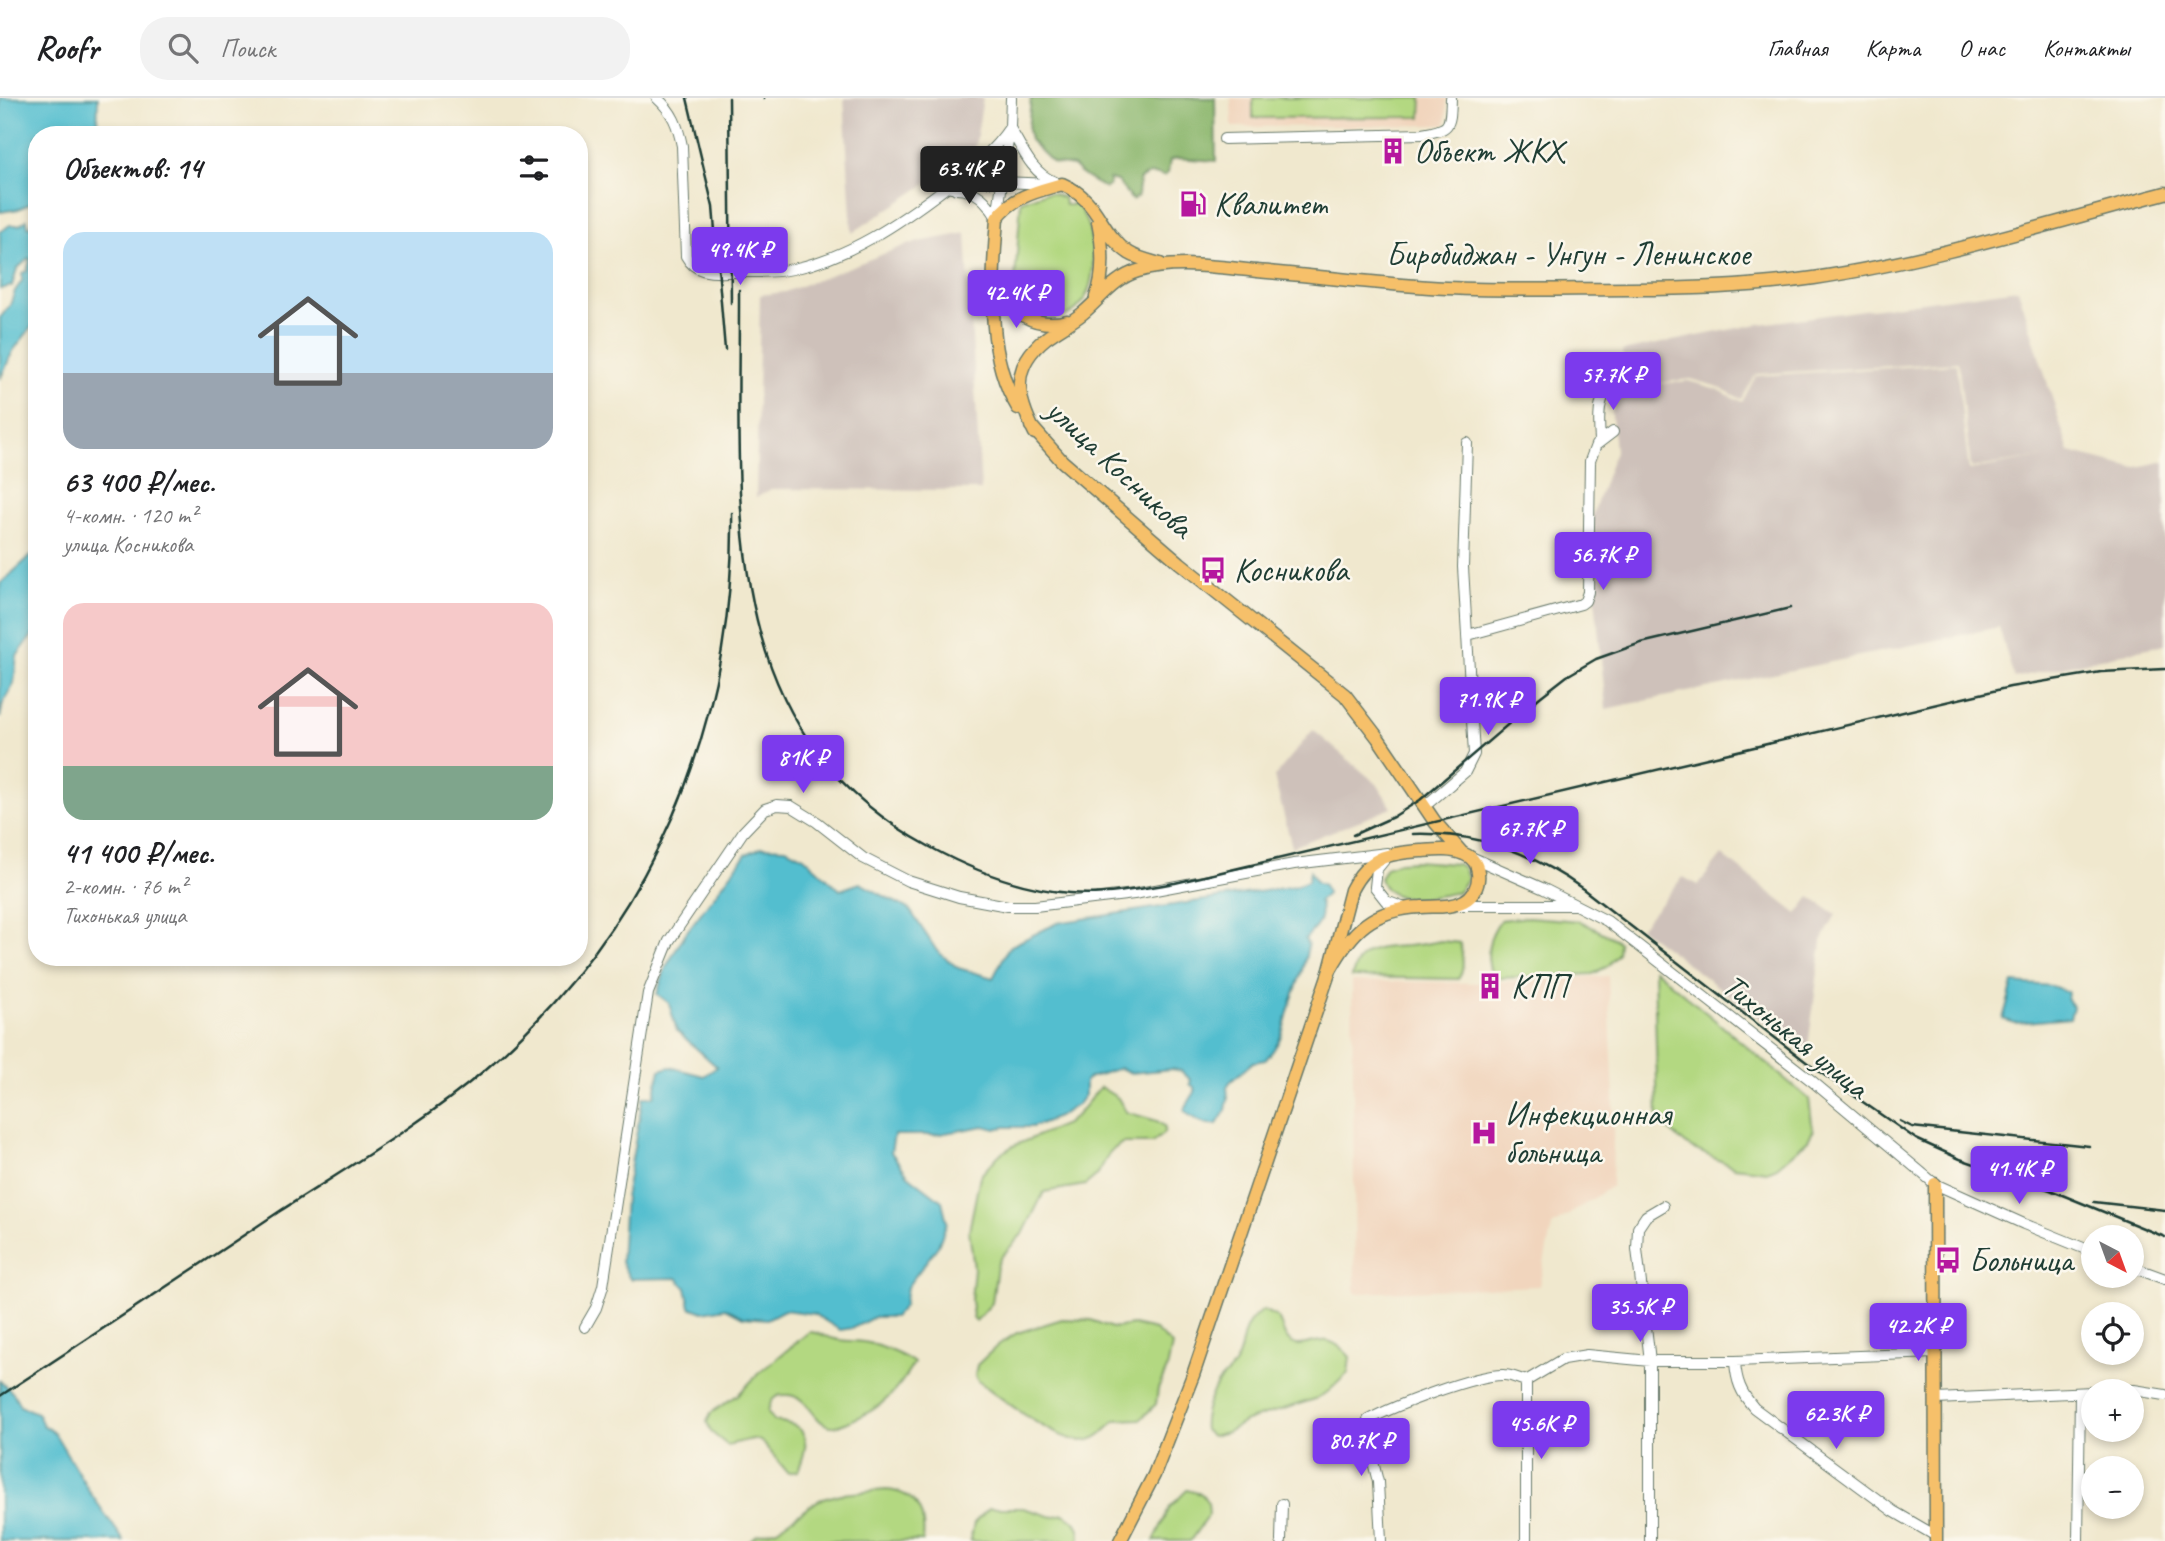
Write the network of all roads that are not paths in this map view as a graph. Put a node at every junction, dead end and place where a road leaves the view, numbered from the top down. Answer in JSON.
{"nodes":[{"id":1,"x":657,"y":98,"type":"edge"},
{"id":2,"x":1011,"y":98,"type":"edge"},
{"id":3,"x":1451,"y":98,"type":"edge"},
{"id":4,"x":1010,"y":127,"type":"junction"},
{"id":5,"x":1224,"y":139,"type":"dead end"},
{"id":6,"x":1003,"y":183,"type":"junction"},
{"id":7,"x":1062,"y":184,"type":"junction"},
{"id":8,"x":945,"y":188,"type":"junction"},
{"id":9,"x":2165,"y":193,"type":"edge"},
{"id":10,"x":1097,"y":216,"type":"junction"},
{"id":11,"x":997,"y":218,"type":"junction"},
{"id":12,"x":1171,"y":266,"type":"junction"},
{"id":13,"x":995,"y":275,"type":"junction"},
{"id":14,"x":1093,"y":304,"type":"junction"},
{"id":15,"x":1074,"y":319,"type":"junction"},
{"id":16,"x":1626,"y":379,"type":"dead end"},
{"id":17,"x":1613,"y":432,"type":"dead end"},
{"id":18,"x":1035,"y":433,"type":"junction"},
{"id":19,"x":1600,"y":440,"type":"junction"},
{"id":20,"x":1467,"y":443,"type":"dead end"},
{"id":21,"x":1468,"y":635,"type":"junction"},
{"id":22,"x":1425,"y":806,"type":"junction"},
{"id":23,"x":1391,"y":853,"type":"junction"},
{"id":24,"x":1465,"y":854,"type":"junction"},
{"id":25,"x":1451,"y":905,"type":"junction"},
{"id":26,"x":1579,"y":905,"type":"junction"},
{"id":27,"x":1408,"y":908,"type":"junction"},
{"id":28,"x":1330,"y":970,"type":"junction"},
{"id":29,"x":1935,"y":1184,"type":"junction"},
{"id":30,"x":1662,"y":1206,"type":"dead end"},
{"id":31,"x":2081,"y":1247,"type":"edge"},
{"id":32,"x":2144,"y":1271,"type":"edge"},
{"id":33,"x":2165,"y":1279,"type":"edge"},
{"id":34,"x":585,"y":1327,"type":"dead end"},
{"id":35,"x":1935,"y":1353,"type":"junction"},
{"id":36,"x":1650,"y":1361,"type":"junction"},
{"id":37,"x":1735,"y":1361,"type":"junction"},
{"id":38,"x":1526,"y":1381,"type":"junction"},
{"id":39,"x":2144,"y":1392,"type":"edge"},
{"id":40,"x":2080,"y":1393,"type":"joint"},
{"id":41,"x":2165,"y":1395,"type":"edge"},
{"id":42,"x":1936,"y":1399,"type":"junction"},
{"id":43,"x":1282,"y":1504,"type":"dead end"},
{"id":44,"x":1936,"y":1539,"type":"edge"},
{"id":45,"x":1120,"y":1541,"type":"edge"},
{"id":46,"x":1281,"y":1541,"type":"edge"},
{"id":47,"x":1381,"y":1541,"type":"edge"},
{"id":48,"x":1526,"y":1541,"type":"edge"},
{"id":49,"x":1650,"y":1541,"type":"edge"},
{"id":50,"x":2078,"y":1541,"type":"edge"}],
"edges":[{"from":1,"to":8,"type":"street"},
{"from":2,"to":4,"type":"street","name":"улица Косникова"},
{"from":3,"to":5,"type":"street"},
{"from":4,"to":6,"type":"street","name":"улица Косникова"},
{"from":4,"to":7,"type":"street"},
{"from":4,"to":8,"type":"street"},
{"from":6,"to":7,"type":"street"},
{"from":6,"to":8,"type":"street"},
{"from":6,"to":11,"type":"street","name":"улица Косникова"},
{"from":7,"to":10,"type":"main road"},
{"from":7,"to":11,"type":"main road"},
{"from":8,"to":11,"type":"street"},
{"from":9,"to":12,"type":"main road","name":"Биробиджан - Унгун - Ленинское"},
{"from":10,"to":12,"type":"main road"},
{"from":10,"to":14,"type":"main road"},
{"from":11,"to":13,"type":"main road","name":"улица Косникова"},
{"from":12,"to":14,"type":"main road"},
{"from":13,"to":15,"type":"main road"},
{"from":13,"to":18,"type":"main road","name":"улица Косникова"},
{"from":14,"to":15,"type":"main road"},
{"from":15,"to":18,"type":"main road"},
{"from":16,"to":19,"type":"street"},
{"from":17,"to":19,"type":"street"},
{"from":18,"to":22,"type":"main road","name":"улица Косникова"},
{"from":19,"to":21,"type":"street"},
{"from":20,"to":21,"type":"street"},
{"from":21,"to":22,"type":"street"},
{"from":22,"to":24,"type":"main road","name":"улица Косникова"},
{"from":23,"to":24,"type":"main road"},
{"from":23,"to":27,"type":"street"},
{"from":23,"to":28,"type":"main road"},
{"from":23,"to":34,"type":"street"},
{"from":24,"to":25,"type":"main road"},
{"from":24,"to":26,"type":"street","name":"Тихонькая улица"},
{"from":25,"to":26,"type":"street"},
{"from":25,"to":27,"type":"main road"},
{"from":26,"to":29,"type":"street","name":"Тихонькая улица"},
{"from":27,"to":28,"type":"main road"},
{"from":28,"to":45,"type":"main road"},
{"from":29,"to":31,"type":"street","name":"Тихонькая улица"},
{"from":29,"to":35,"type":"main road"},
{"from":30,"to":36,"type":"street"},
{"from":32,"to":33,"type":"street"},
{"from":35,"to":37,"type":"street"},
{"from":35,"to":42,"type":"main road"},
{"from":36,"to":37,"type":"street"},
{"from":36,"to":38,"type":"street"},
{"from":36,"to":49,"type":"street"},
{"from":37,"to":44,"type":"street"},
{"from":38,"to":47,"type":"street"},
{"from":38,"to":48,"type":"street"},
{"from":39,"to":41,"type":"street"},
{"from":40,"to":42,"type":"street"},
{"from":40,"to":50,"type":"street"},
{"from":42,"to":44,"type":"main road"},
{"from":43,"to":46,"type":"street"}]}
